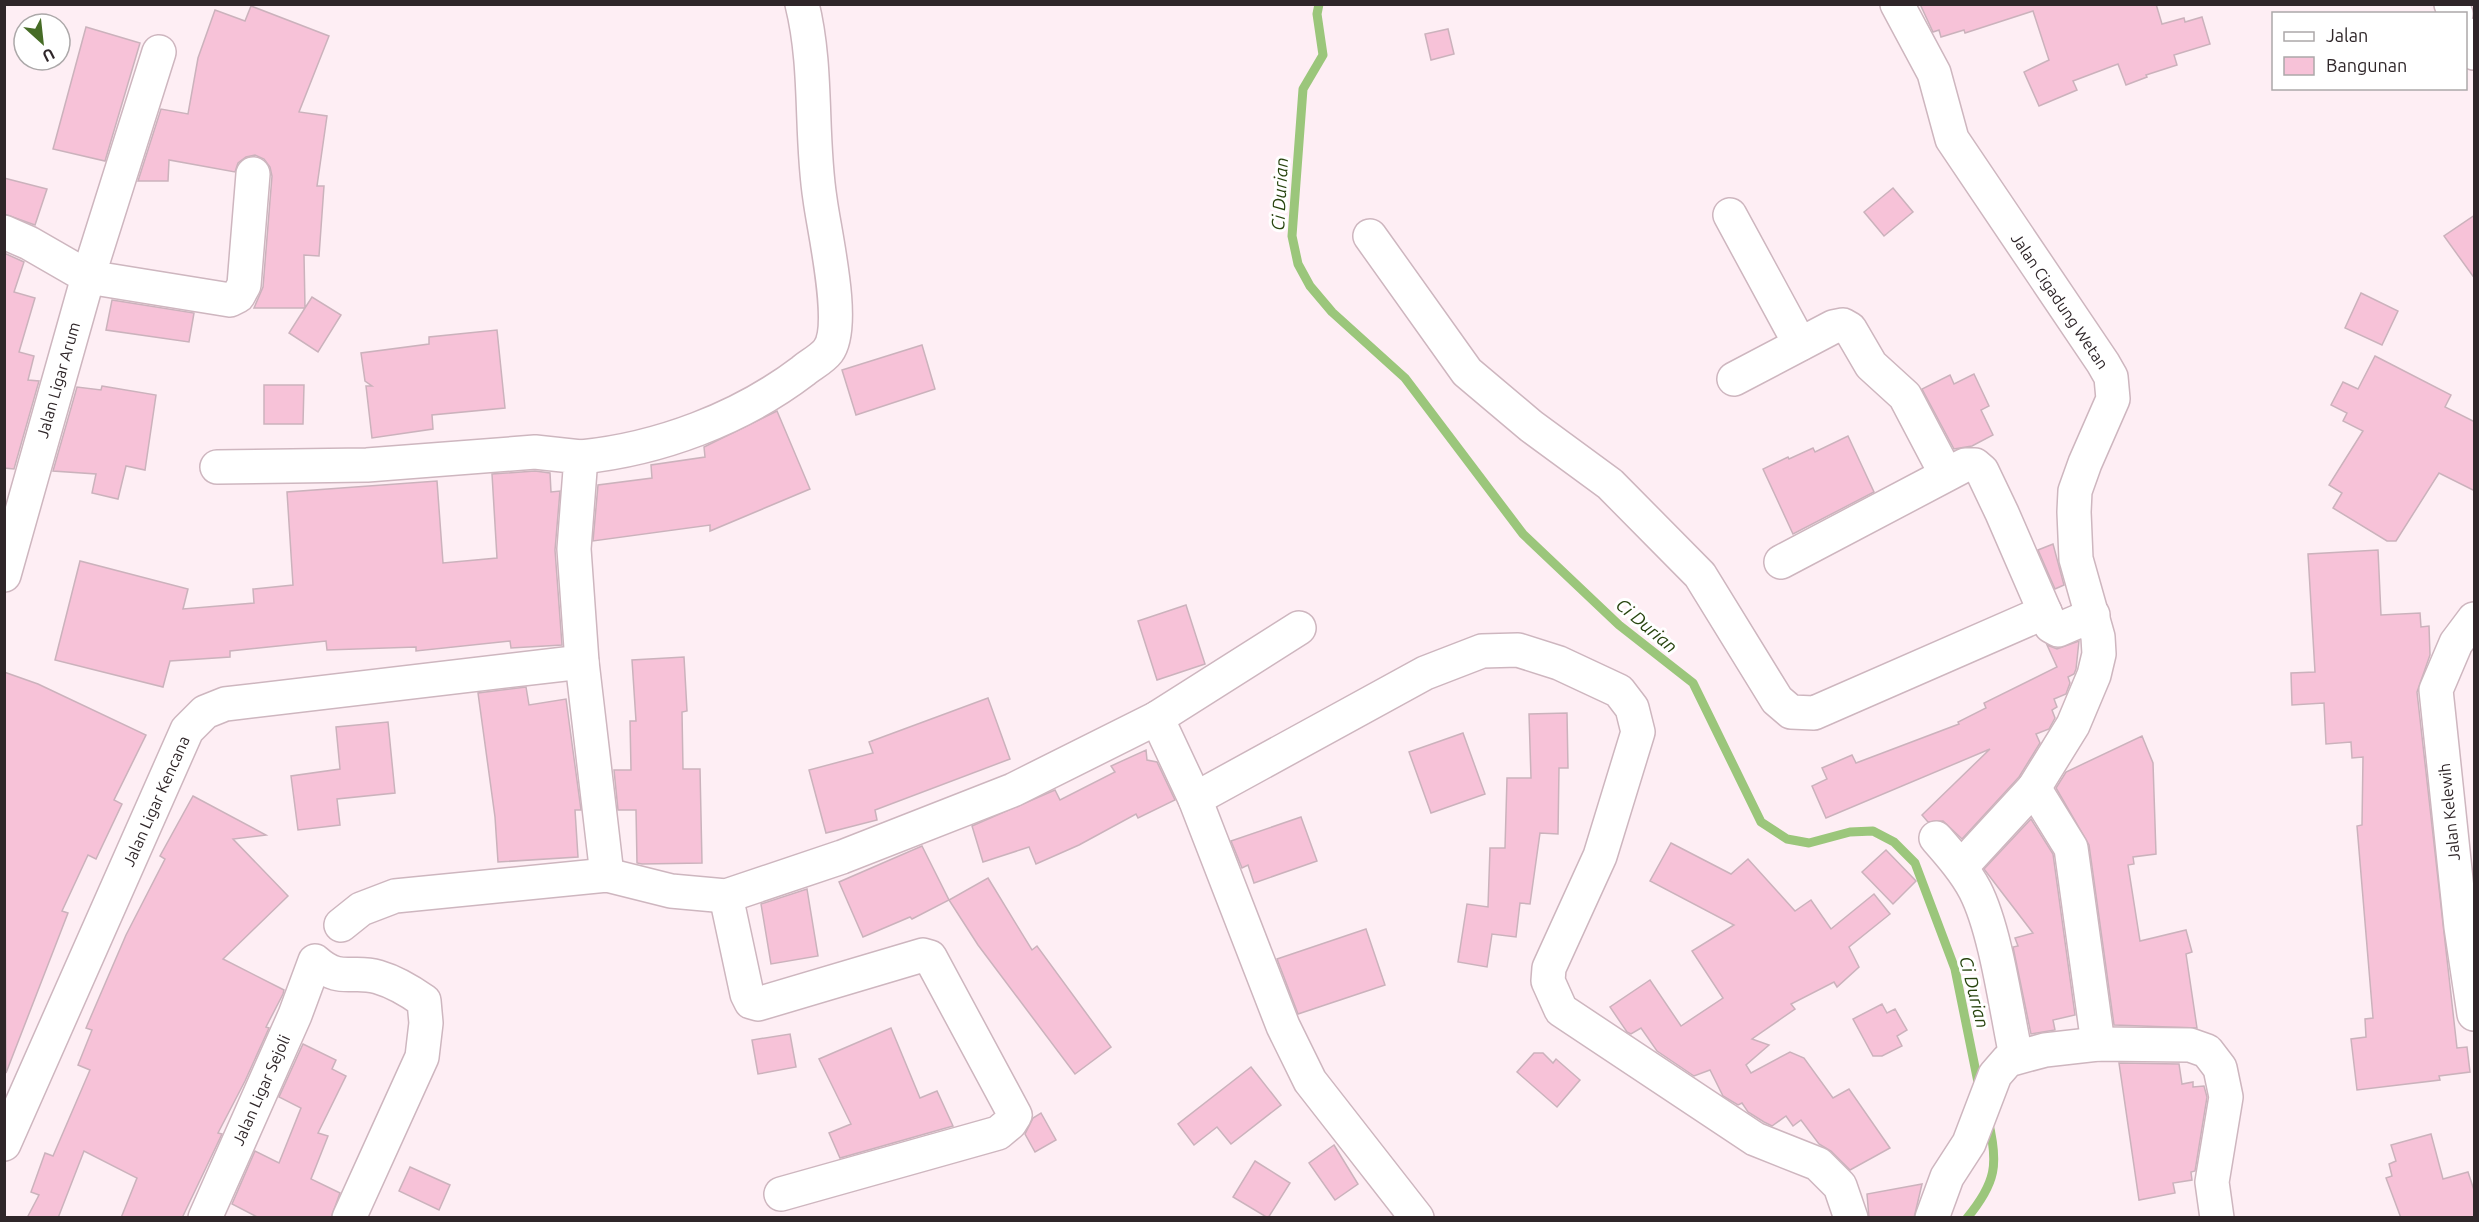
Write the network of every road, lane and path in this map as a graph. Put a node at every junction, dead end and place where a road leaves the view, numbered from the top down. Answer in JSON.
{"nodes":[{"id":1,"x":802,"y":4,"type":"edge"},
{"id":2,"x":1897,"y":4,"type":"edge"},
{"id":3,"x":2467,"y":36,"type":"edge"},
{"id":4,"x":159,"y":52,"type":"dead end"},
{"id":5,"x":2475,"y":53,"type":"edge"},
{"id":6,"x":253,"y":174,"type":"dead end"},
{"id":7,"x":1730,"y":215,"type":"dead end"},
{"id":8,"x":4,"y":232,"type":"edge"},
{"id":9,"x":1370,"y":236,"type":"dead end"},
{"id":10,"x":88,"y":277,"type":"junction"},
{"id":11,"x":1800,"y":344,"type":"junction"},
{"id":12,"x":1734,"y":379,"type":"dead end"},
{"id":13,"x":581,"y":457,"type":"junction"},
{"id":14,"x":217,"y":467,"type":"dead end"},
{"id":15,"x":1946,"y":474,"type":"junction"},
{"id":16,"x":1780,"y":562,"type":"dead end"},
{"id":17,"x":4,"y":575,"type":"edge"},
{"id":18,"x":2044,"y":612,"type":"junction"},
{"id":19,"x":2093,"y":615,"type":"junction"},
{"id":20,"x":2475,"y":618,"type":"edge"},
{"id":21,"x":1299,"y":628,"type":"dead end"},
{"id":22,"x":582,"y":662,"type":"junction"},
{"id":23,"x":1157,"y":717,"type":"junction"},
{"id":24,"x":2034,"y":788,"type":"junction"},
{"id":25,"x":1194,"y":799,"type":"junction"},
{"id":26,"x":1936,"y":838,"type":"dead end"},
{"id":27,"x":1961,"y":867,"type":"junction"},
{"id":28,"x":607,"y":876,"type":"junction"},
{"id":29,"x":726,"y":896,"type":"junction"},
{"id":30,"x":341,"y":925,"type":"dead end"},
{"id":31,"x":2475,"y":1014,"type":"edge"},
{"id":32,"x":2098,"y":1044,"type":"junction"},
{"id":33,"x":2012,"y":1058,"type":"junction"},
{"id":34,"x":4,"y":1144,"type":"edge"},
{"id":35,"x":781,"y":1194,"type":"dead end"},
{"id":36,"x":205,"y":1218,"type":"edge"},
{"id":37,"x":349,"y":1218,"type":"edge"},
{"id":38,"x":1417,"y":1218,"type":"edge"},
{"id":39,"x":1851,"y":1218,"type":"edge"},
{"id":40,"x":1932,"y":1218,"type":"edge"},
{"id":41,"x":2217,"y":1218,"type":"edge"}],
"edges":[{"from":1,"to":13,"type":"street"},
{"from":2,"to":19,"type":"street","name":"Jalan Cigadung Wetan"},
{"from":3,"to":5,"type":"street"},
{"from":4,"to":10,"type":"street","name":"Jalan Ligar Arum"},
{"from":6,"to":10,"type":"street"},
{"from":7,"to":11,"type":"street"},
{"from":8,"to":10,"type":"street"},
{"from":9,"to":18,"type":"street"},
{"from":10,"to":17,"type":"street","name":"Jalan Ligar Arum"},
{"from":11,"to":12,"type":"street"},
{"from":11,"to":15,"type":"street"},
{"from":13,"to":14,"type":"street"},
{"from":13,"to":22,"type":"street"},
{"from":15,"to":16,"type":"street"},
{"from":15,"to":18,"type":"street"},
{"from":18,"to":19,"type":"street"},
{"from":19,"to":24,"type":"street","name":"Jalan Cigadung Wetan"},
{"from":20,"to":31,"type":"street","name":"Jalan Kelewih"},
{"from":21,"to":23,"type":"street"},
{"from":22,"to":28,"type":"street"},
{"from":22,"to":34,"type":"street","name":"Jalan Ligar Kencana"},
{"from":23,"to":25,"type":"street"},
{"from":23,"to":29,"type":"street"},
{"from":24,"to":27,"type":"street","name":"Jalan Cigadung Wetan"},
{"from":24,"to":32,"type":"street"},
{"from":25,"to":38,"type":"street"},
{"from":25,"to":39,"type":"street"},
{"from":26,"to":27,"type":"street"},
{"from":27,"to":33,"type":"street"},
{"from":28,"to":29,"type":"street"},
{"from":28,"to":30,"type":"street"},
{"from":29,"to":35,"type":"street"},
{"from":32,"to":33,"type":"street"},
{"from":32,"to":41,"type":"street"},
{"from":33,"to":40,"type":"street"},
{"from":36,"to":37,"type":"street","name":"Jalan Ligar Sejoli"}]}
